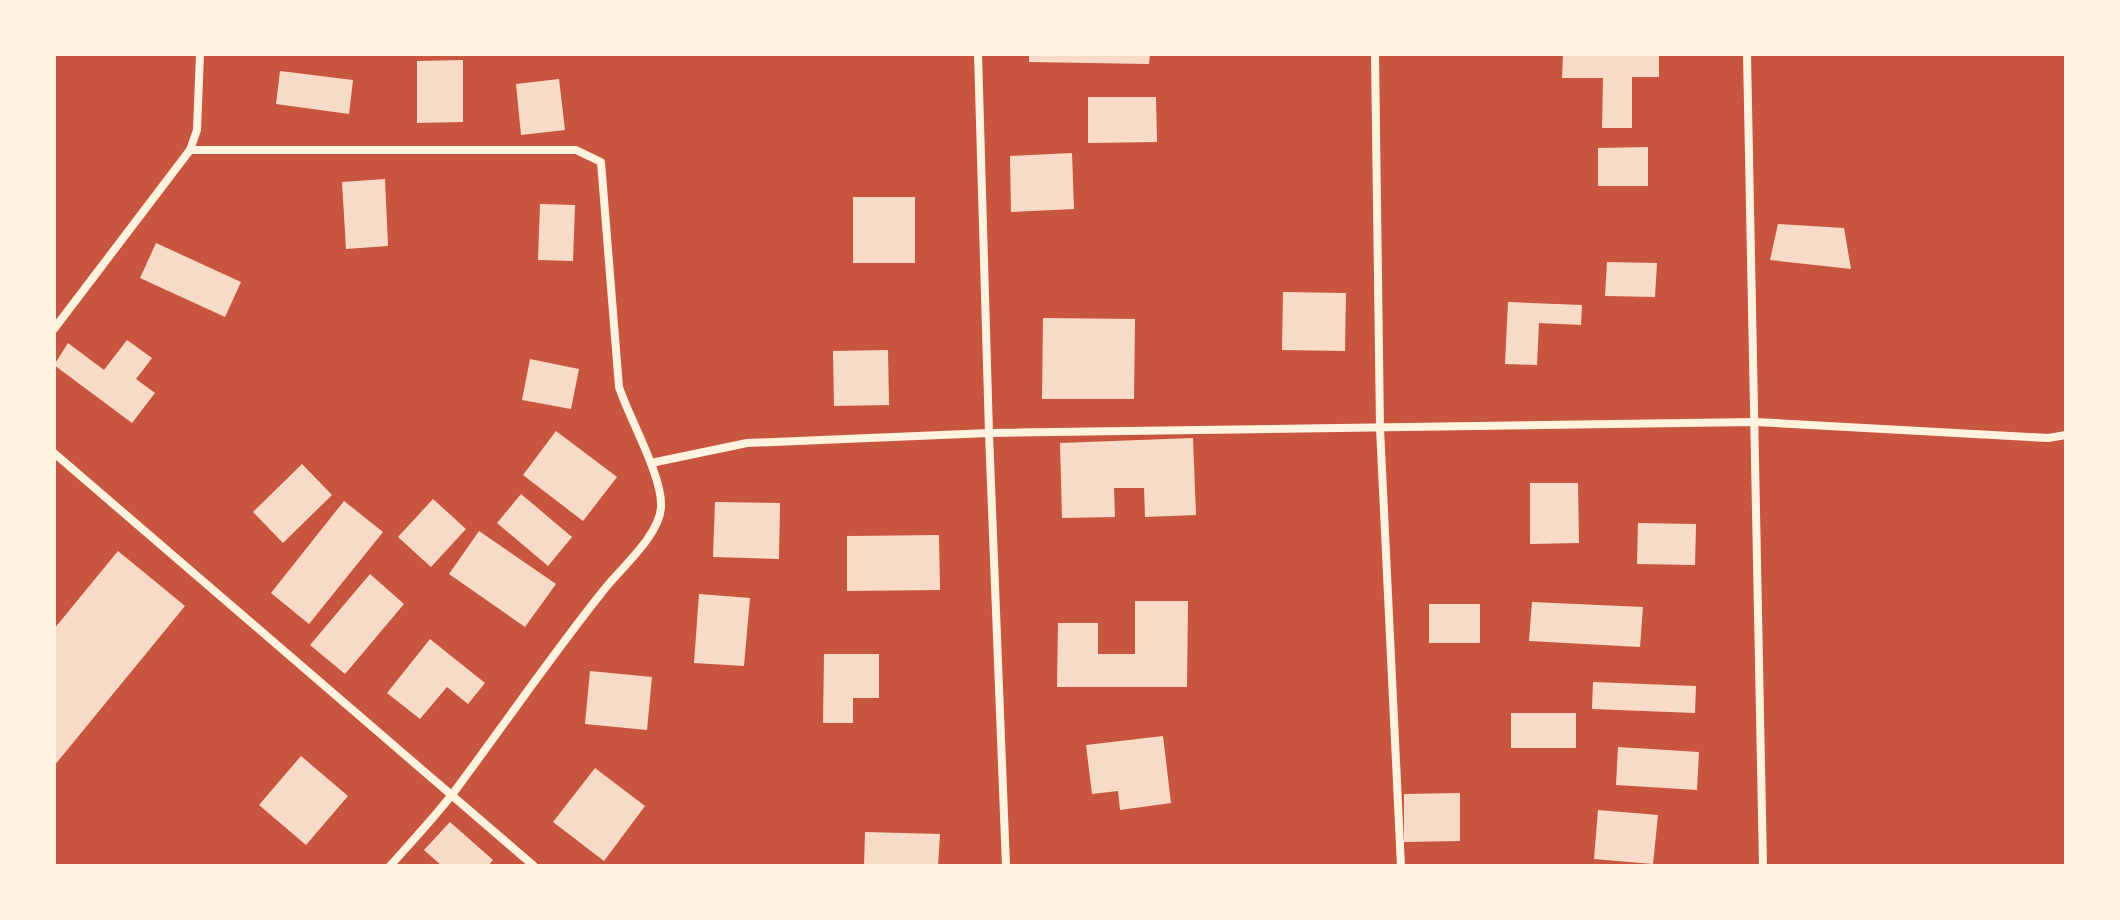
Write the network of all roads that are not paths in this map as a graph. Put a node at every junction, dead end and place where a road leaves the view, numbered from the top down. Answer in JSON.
{"nodes":[{"id":1,"x":200,"y":54,"type":"edge"},
{"id":2,"x":978,"y":54,"type":"edge"},
{"id":3,"x":1375,"y":54,"type":"edge"},
{"id":4,"x":1747,"y":54,"type":"edge"},
{"id":5,"x":190,"y":150,"type":"junction"},
{"id":6,"x":54,"y":329,"type":"edge"},
{"id":7,"x":1755,"y":422,"type":"junction"},
{"id":8,"x":1380,"y":428,"type":"junction"},
{"id":9,"x":989,"y":433,"type":"junction"},
{"id":10,"x":2066,"y":435,"type":"edge"},
{"id":11,"x":54,"y":453,"type":"edge"},
{"id":12,"x":651,"y":463,"type":"junction"},
{"id":13,"x":451,"y":795,"type":"junction"},
{"id":14,"x":390,"y":866,"type":"edge"},
{"id":15,"x":534,"y":866,"type":"edge"},
{"id":16,"x":1006,"y":866,"type":"edge"},
{"id":17,"x":1401,"y":866,"type":"edge"},
{"id":18,"x":1763,"y":866,"type":"edge"}],
"edges":[{"from":1,"to":5,"type":"street"},
{"from":2,"to":9,"type":"street"},
{"from":3,"to":8,"type":"street"},
{"from":4,"to":7,"type":"street"},
{"from":5,"to":6,"type":"street"},
{"from":5,"to":12,"type":"street"},
{"from":7,"to":8,"type":"street"},
{"from":7,"to":10,"type":"street"},
{"from":7,"to":18,"type":"street"},
{"from":8,"to":9,"type":"street"},
{"from":8,"to":17,"type":"street"},
{"from":9,"to":12,"type":"street"},
{"from":9,"to":16,"type":"street"},
{"from":11,"to":13,"type":"street"},
{"from":12,"to":13,"type":"street"},
{"from":13,"to":14,"type":"street"},
{"from":13,"to":15,"type":"street"}]}
